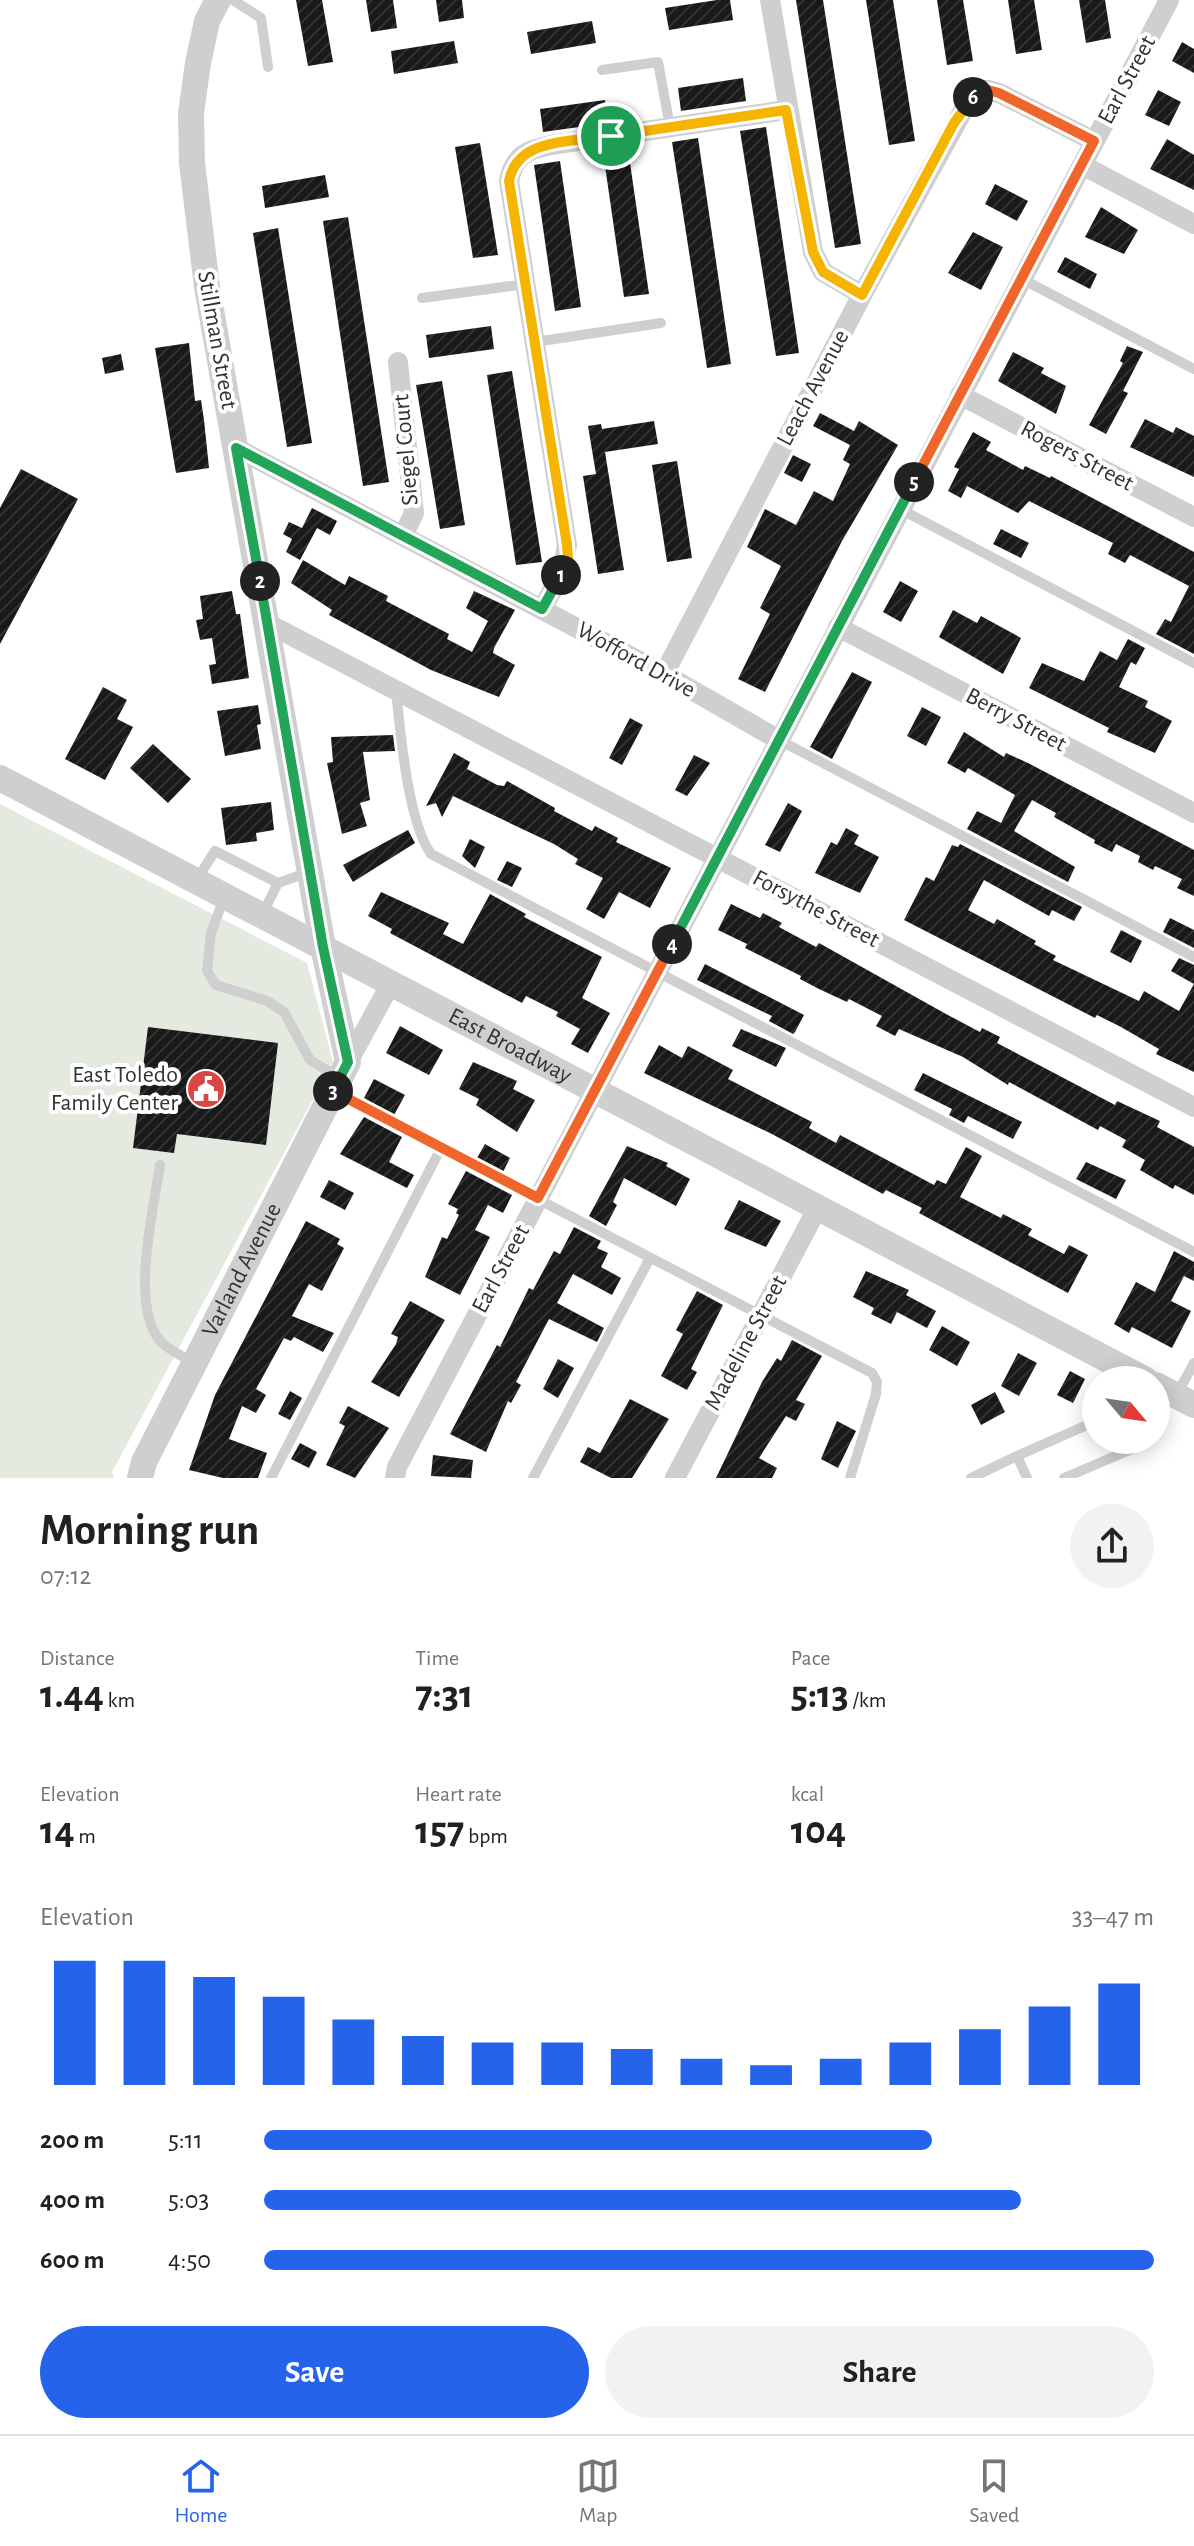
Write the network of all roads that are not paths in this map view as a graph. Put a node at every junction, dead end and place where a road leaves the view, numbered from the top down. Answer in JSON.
{"nodes":[{"id":1,"x":218,"y":0,"type":"edge"},
{"id":2,"x":233,"y":0,"type":"edge"},
{"id":3,"x":770,"y":0,"type":"edge"},
{"id":4,"x":1169,"y":0,"type":"edge"},
{"id":5,"x":268,"y":67,"type":"dead end"},
{"id":6,"x":602,"y":70,"type":"dead end"},
{"id":7,"x":786,"y":110,"type":"junction"},
{"id":8,"x":670,"y":127,"type":"junction"},
{"id":9,"x":1094,"y":141,"type":"junction"},
{"id":10,"x":1082,"y":165,"type":"junction"},
{"id":11,"x":1194,"y":224,"type":"edge"},
{"id":12,"x":1022,"y":279,"type":"junction"},
{"id":13,"x":526,"y":284,"type":"junction"},
{"id":14,"x":862,"y":295,"type":"junction"},
{"id":15,"x":422,"y":298,"type":"dead end"},
{"id":16,"x":661,"y":323,"type":"dead end"},
{"id":17,"x":535,"y":342,"type":"junction"},
{"id":18,"x":398,"y":362,"type":"dead end"},
{"id":19,"x":1194,"y":369,"type":"edge"},
{"id":20,"x":960,"y":395,"type":"junction"},
{"id":21,"x":236,"y":448,"type":"junction"},
{"id":22,"x":900,"y":509,"type":"junction"},
{"id":23,"x":1194,"y":517,"type":"edge"},
{"id":24,"x":403,"y":536,"type":"junction"},
{"id":25,"x":542,"y":609,"type":"junction"},
{"id":26,"x":267,"y":623,"type":"junction"},
{"id":27,"x":838,"y":627,"type":"junction"},
{"id":28,"x":1194,"y":663,"type":"edge"},
{"id":29,"x":664,"y":674,"type":"junction"},
{"id":30,"x":396,"y":690,"type":"junction"},
{"id":31,"x":779,"y":740,"type":"junction"},
{"id":32,"x":0,"y":778,"type":"edge"},
{"id":33,"x":1194,"y":813,"type":"edge"},
{"id":34,"x":718,"y":857,"type":"junction"},
{"id":35,"x":310,"y":872,"type":"junction"},
{"id":36,"x":196,"y":881,"type":"junction"},
{"id":37,"x":278,"y":883,"type":"junction"},
{"id":38,"x":224,"y":896,"type":"junction"},
{"id":39,"x":262,"y":915,"type":"junction"},
{"id":40,"x":323,"y":947,"type":"junction"},
{"id":41,"x":1194,"y":957,"type":"edge"},
{"id":42,"x":657,"y":972,"type":"junction"},
{"id":43,"x":391,"y":983,"type":"junction"},
{"id":44,"x":340,"y":1078,"type":"junction"},
{"id":45,"x":595,"y":1090,"type":"junction"},
{"id":46,"x":1194,"y":1107,"type":"edge"},
{"id":47,"x":441,"y":1148,"type":"junction"},
{"id":48,"x":160,"y":1165,"type":"dead end"},
{"id":49,"x":538,"y":1198,"type":"junction"},
{"id":50,"x":818,"y":1207,"type":"junction"},
{"id":51,"x":1194,"y":1252,"type":"edge"},
{"id":52,"x":650,"y":1258,"type":"junction"},
{"id":53,"x":761,"y":1316,"type":"junction"},
{"id":54,"x":1194,"y":1363,"type":"edge"},
{"id":55,"x":194,"y":1364,"type":"junction"},
{"id":56,"x":1119,"y":1366,"type":"edge"},
{"id":57,"x":1175,"y":1395,"type":"edge"},
{"id":58,"x":1082,"y":1427,"type":"edge"},
{"id":59,"x":1120,"y":1454,"type":"edge"},
{"id":60,"x":1017,"y":1456,"type":"junction"},
{"id":61,"x":140,"y":1478,"type":"edge"},
{"id":62,"x":271,"y":1478,"type":"edge"},
{"id":63,"x":395,"y":1478,"type":"edge"},
{"id":64,"x":533,"y":1478,"type":"edge"},
{"id":65,"x":675,"y":1478,"type":"edge"},
{"id":66,"x":850,"y":1478,"type":"edge"},
{"id":67,"x":971,"y":1478,"type":"edge"},
{"id":68,"x":1027,"y":1478,"type":"edge"},
{"id":69,"x":1064,"y":1478,"type":"edge"}],
"edges":[{"from":1,"to":21,"type":"street","name":"Stillman Street"},
{"from":2,"to":5,"type":"lane"},
{"from":3,"to":7,"type":"street"},
{"from":4,"to":9,"type":"street","name":"Earl Street"},
{"from":6,"to":8,"type":"lane"},
{"from":7,"to":8,"type":"street"},
{"from":7,"to":14,"type":"street"},
{"from":8,"to":13,"type":"street"},
{"from":9,"to":10,"type":"street","name":"Earl Street"},
{"from":9,"to":14,"type":"street","name":"Leach Avenue"},
{"from":10,"to":11,"type":"street"},
{"from":10,"to":12,"type":"street","name":"Earl Street"},
{"from":12,"to":19,"type":"lane"},
{"from":12,"to":20,"type":"street","name":"Earl Street"},
{"from":13,"to":15,"type":"lane"},
{"from":13,"to":17,"type":"street"},
{"from":14,"to":29,"type":"street","name":"Leach Avenue"},
{"from":16,"to":17,"type":"lane"},
{"from":17,"to":25,"type":"street"},
{"from":18,"to":24,"type":"street","name":"Siegel Court"},
{"from":20,"to":22,"type":"street","name":"Earl Street"},
{"from":20,"to":23,"type":"street","name":"Rogers Street"},
{"from":21,"to":24,"type":"street","name":"Wofford Drive"},
{"from":21,"to":26,"type":"street","name":"Stillman Street"},
{"from":22,"to":27,"type":"street","name":"Earl Street"},
{"from":22,"to":28,"type":"lane"},
{"from":24,"to":25,"type":"street","name":"Wofford Drive"},
{"from":25,"to":29,"type":"street","name":"Wofford Drive"},
{"from":26,"to":30,"type":"street","name":"Forsythe Street"},
{"from":26,"to":35,"type":"street","name":"Stillman Street"},
{"from":27,"to":31,"type":"street","name":"Earl Street"},
{"from":27,"to":33,"type":"street","name":"Berry Street"},
{"from":29,"to":31,"type":"street","name":"Wofford Drive"},
{"from":30,"to":34,"type":"street","name":"Forsythe Street"},
{"from":30,"to":42,"type":"lane"},
{"from":31,"to":34,"type":"street","name":"Earl Street"},
{"from":31,"to":41,"type":"lane"},
{"from":32,"to":36,"type":"street","name":"East Broadway"},
{"from":34,"to":42,"type":"street","name":"Earl Street"},
{"from":34,"to":46,"type":"street","name":"Forsythe Street"},
{"from":35,"to":37,"type":"lane"},
{"from":35,"to":40,"type":"street","name":"Stillman Street"},
{"from":36,"to":37,"type":"lane"},
{"from":36,"to":38,"type":"street","name":"East Broadway"},
{"from":37,"to":39,"type":"lane"},
{"from":38,"to":39,"type":"street","name":"East Broadway"},
{"from":38,"to":44,"type":"lane"},
{"from":39,"to":40,"type":"street","name":"East Broadway"},
{"from":40,"to":43,"type":"street","name":"East Broadway"},
{"from":40,"to":44,"type":"street"},
{"from":42,"to":45,"type":"street","name":"Earl Street"},
{"from":42,"to":51,"type":"lane"},
{"from":43,"to":44,"type":"street","name":"Varland Avenue"},
{"from":43,"to":45,"type":"street","name":"East Broadway"},
{"from":44,"to":47,"type":"lane"},
{"from":44,"to":55,"type":"street","name":"Varland Avenue"},
{"from":45,"to":49,"type":"street","name":"Earl Street"},
{"from":45,"to":50,"type":"street","name":"East Broadway"},
{"from":47,"to":49,"type":"lane"},
{"from":47,"to":62,"type":"lane"},
{"from":48,"to":55,"type":"lane"},
{"from":49,"to":52,"type":"lane"},
{"from":49,"to":63,"type":"street","name":"Earl Street"},
{"from":50,"to":53,"type":"street","name":"Madeline Street"},
{"from":50,"to":56,"type":"street","name":"East Broadway"},
{"from":52,"to":53,"type":"lane"},
{"from":52,"to":64,"type":"lane"},
{"from":53,"to":65,"type":"street","name":"Madeline Street"},
{"from":53,"to":66,"type":"lane"},
{"from":54,"to":57,"type":"lane"},
{"from":55,"to":61,"type":"street","name":"Varland Avenue"},
{"from":58,"to":60,"type":"lane"},
{"from":59,"to":69,"type":"lane"},
{"from":60,"to":67,"type":"lane"},
{"from":60,"to":68,"type":"lane"}]}
